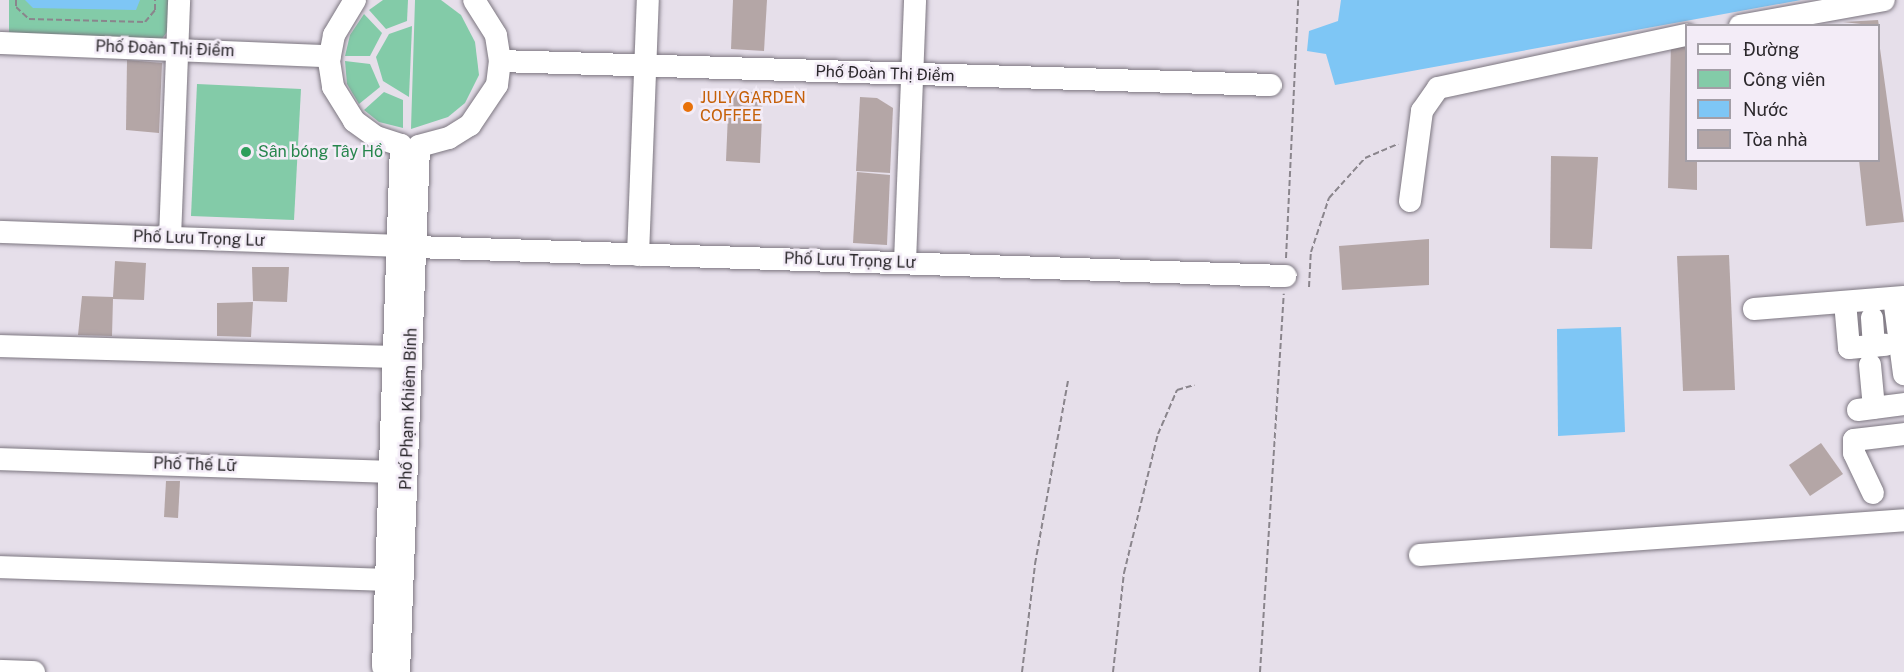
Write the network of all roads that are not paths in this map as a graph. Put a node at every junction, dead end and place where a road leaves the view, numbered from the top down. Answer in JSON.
{"nodes":[{"id":1,"x":179,"y":0,"type":"edge"},
{"id":2,"x":356,"y":0,"type":"edge"},
{"id":3,"x":474,"y":0,"type":"edge"},
{"id":4,"x":648,"y":0,"type":"edge"},
{"id":5,"x":915,"y":0,"type":"edge"},
{"id":6,"x":1884,"y":0,"type":"edge"},
{"id":7,"x":1751,"y":24,"type":"edge"},
{"id":8,"x":1685,"y":35,"type":"edge"},
{"id":9,"x":0,"y":44,"type":"edge"},
{"id":10,"x":177,"y":49,"type":"junction"},
{"id":11,"x":330,"y":56,"type":"junction"},
{"id":12,"x":500,"y":61,"type":"junction"},
{"id":13,"x":646,"y":68,"type":"junction"},
{"id":14,"x":912,"y":74,"type":"junction"},
{"id":15,"x":1271,"y":85,"type":"dead end"},
{"id":16,"x":410,"y":145,"type":"junction"},
{"id":17,"x":1410,"y":201,"type":"dead end"},
{"id":18,"x":0,"y":232,"type":"edge"},
{"id":19,"x":170,"y":238,"type":"junction"},
{"id":20,"x":406,"y":246,"type":"junction"},
{"id":21,"x":638,"y":255,"type":"junction"},
{"id":22,"x":905,"y":262,"type":"junction"},
{"id":23,"x":1286,"y":276,"type":"road end"},
{"id":24,"x":1899,"y":298,"type":"edge"},
{"id":25,"x":1845,"y":302,"type":"junction"},
{"id":26,"x":1754,"y":309,"type":"dead end"},
{"id":27,"x":1872,"y":318,"type":"dead end"},
{"id":28,"x":0,"y":346,"type":"edge"},
{"id":29,"x":1876,"y":352,"type":"junction"},
{"id":30,"x":394,"y":357,"type":"junction"},
{"id":31,"x":1904,"y":374,"type":"edge"},
{"id":32,"x":1904,"y":404,"type":"edge"},
{"id":33,"x":1904,"y":434,"type":"edge"},
{"id":34,"x":0,"y":459,"type":"edge"},
{"id":35,"x":390,"y":472,"type":"junction"},
{"id":36,"x":1873,"y":493,"type":"dead end"},
{"id":37,"x":1904,"y":520,"type":"edge"},
{"id":38,"x":1420,"y":555,"type":"dead end"},
{"id":39,"x":0,"y":567,"type":"edge"},
{"id":40,"x":386,"y":580,"type":"junction"},
{"id":41,"x":391,"y":669,"type":"edge"},
{"id":42,"x":0,"y":671,"type":"edge"},
{"id":43,"x":34,"y":672,"type":"edge"}],
"edges":[{"from":1,"to":10,"type":"street"},
{"from":2,"to":11,"type":"street"},
{"from":3,"to":12,"type":"street"},
{"from":4,"to":13,"type":"street"},
{"from":5,"to":14,"type":"street"},
{"from":6,"to":7,"type":"street"},
{"from":8,"to":17,"type":"street"},
{"from":9,"to":10,"type":"street","name":"Phố Đoàn Thị Điểm"},
{"from":10,"to":11,"type":"street","name":"Phố Đoàn Thị Điểm"},
{"from":10,"to":19,"type":"street"},
{"from":11,"to":16,"type":"street"},
{"from":12,"to":13,"type":"street","name":"Phố Đoàn Thị Điểm"},
{"from":12,"to":16,"type":"street"},
{"from":13,"to":14,"type":"street","name":"Phố Đoàn Thị Điểm"},
{"from":13,"to":21,"type":"street"},
{"from":14,"to":15,"type":"street","name":"Phố Đoàn Thị Điểm"},
{"from":14,"to":22,"type":"street"},
{"from":16,"to":20,"type":"street","name":"Phố Phạm Khiêm Bính"},
{"from":18,"to":19,"type":"street","name":"Phố Lưu Trọng Lư"},
{"from":19,"to":20,"type":"street","name":"Phố Lưu Trọng Lư"},
{"from":20,"to":21,"type":"street","name":"Phố Lưu Trọng Lư"},
{"from":20,"to":30,"type":"street","name":"Phố Phạm Khiêm Bính"},
{"from":20,"to":41,"type":"street","name":"Phố Phạm Khiêm Bính"},
{"from":21,"to":22,"type":"street","name":"Phố Lưu Trọng Lư"},
{"from":22,"to":23,"type":"street","name":"Phố Lưu Trọng Lư"},
{"from":24,"to":25,"type":"street"},
{"from":24,"to":31,"type":"street"},
{"from":25,"to":26,"type":"street"},
{"from":25,"to":29,"type":"street"},
{"from":27,"to":29,"type":"street"},
{"from":28,"to":30,"type":"street"},
{"from":29,"to":32,"type":"street"},
{"from":30,"to":35,"type":"street","name":"Phố Phạm Khiêm Bính"},
{"from":33,"to":36,"type":"street"},
{"from":34,"to":35,"type":"street","name":"Phố Thế Lữ"},
{"from":35,"to":40,"type":"street","name":"Phố Phạm Khiêm Bính"},
{"from":37,"to":38,"type":"street"},
{"from":39,"to":40,"type":"street"},
{"from":40,"to":41,"type":"street","name":"Phố Phạm Khiêm Bính"},
{"from":42,"to":43,"type":"street"}]}
